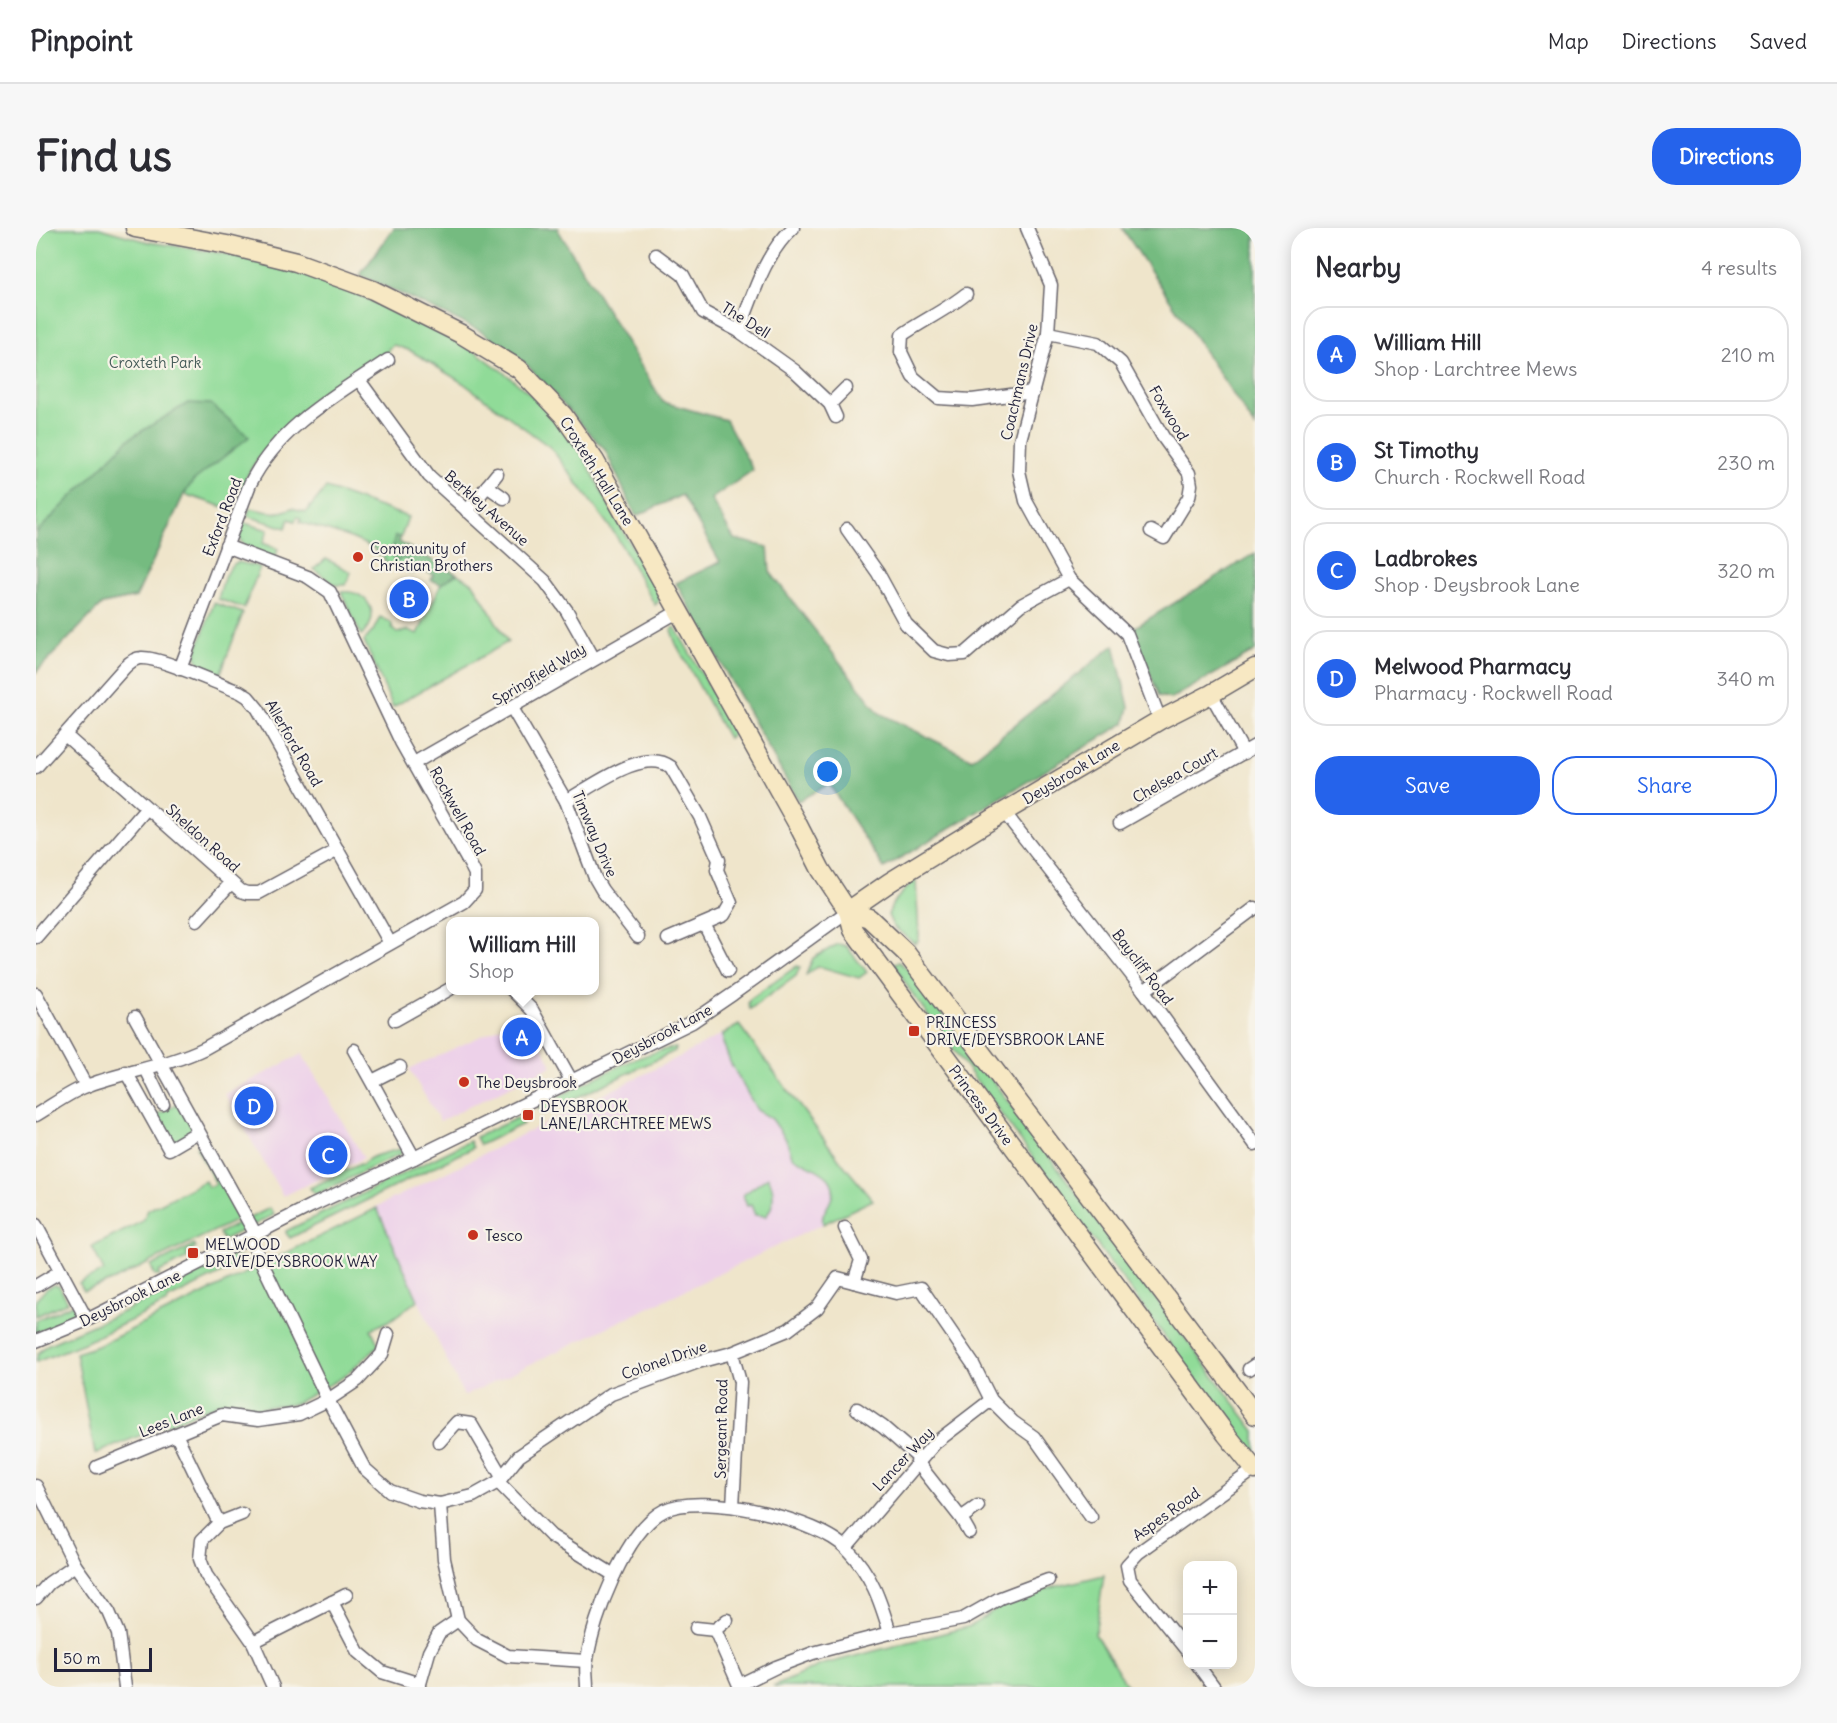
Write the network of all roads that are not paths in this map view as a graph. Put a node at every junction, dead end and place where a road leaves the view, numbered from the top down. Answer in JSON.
{"nodes":[{"id":1,"x":135,"y":228,"type":"edge"},
{"id":2,"x":793,"y":228,"type":"edge"},
{"id":3,"x":1027,"y":228,"type":"edge"},
{"id":4,"x":656,"y":255,"type":"dead end"},
{"id":5,"x":966,"y":294,"type":"dead end"},
{"id":6,"x":739,"y":331,"type":"junction"},
{"id":7,"x":1048,"y":333,"type":"junction"},
{"id":8,"x":388,"y":360,"type":"dead end"},
{"id":9,"x":359,"y":380,"type":"junction"},
{"id":10,"x":846,"y":388,"type":"dead end"},
{"id":11,"x":1033,"y":392,"type":"junction"},
{"id":12,"x":830,"y":404,"type":"junction"},
{"id":13,"x":836,"y":417,"type":"dead end"},
{"id":14,"x":497,"y":474,"type":"dead end"},
{"id":15,"x":488,"y":486,"type":"junction"},
{"id":16,"x":504,"y":498,"type":"dead end"},
{"id":17,"x":467,"y":511,"type":"junction"},
{"id":18,"x":847,"y":529,"type":"dead end"},
{"id":19,"x":1151,"y":531,"type":"dead end"},
{"id":20,"x":226,"y":546,"type":"junction"},
{"id":21,"x":1069,"y":579,"type":"junction"},
{"id":22,"x":679,"y":611,"type":"junction"},
{"id":23,"x":594,"y":659,"type":"junction"},
{"id":24,"x":1255,"y":668,"type":"edge"},
{"id":25,"x":180,"y":669,"type":"junction"},
{"id":26,"x":1210,"y":694,"type":"junction"},
{"id":27,"x":512,"y":708,"type":"junction"},
{"id":28,"x":1160,"y":720,"type":"junction"},
{"id":29,"x":64,"y":735,"type":"junction"},
{"id":30,"x":1250,"y":750,"type":"edge"},
{"id":31,"x":414,"y":763,"type":"junction"},
{"id":32,"x":36,"y":767,"type":"edge"},
{"id":33,"x":566,"y":801,"type":"junction"},
{"id":34,"x":147,"y":808,"type":"junction"},
{"id":35,"x":1004,"y":812,"type":"junction"},
{"id":36,"x":1120,"y":824,"type":"dead end"},
{"id":37,"x":338,"y":850,"type":"junction"},
{"id":38,"x":231,"y":883,"type":"junction"},
{"id":39,"x":1254,"y":909,"type":"edge"},
{"id":40,"x":848,"y":911,"type":"junction"},
{"id":41,"x":197,"y":920,"type":"dead end"},
{"id":42,"x":704,"y":924,"type":"junction"},
{"id":43,"x":36,"y":937,"type":"edge"},
{"id":44,"x":638,"y":937,"type":"dead end"},
{"id":45,"x":668,"y":939,"type":"dead end"},
{"id":46,"x":390,"y":943,"type":"junction"},
{"id":47,"x":906,"y":953,"type":"junction"},
{"id":48,"x":880,"y":969,"type":"junction"},
{"id":49,"x":728,"y":971,"type":"dead end"},
{"id":50,"x":446,"y":991,"type":"edge"},
{"id":51,"x":1144,"y":991,"type":"junction"},
{"id":52,"x":36,"y":994,"type":"edge"},
{"id":53,"x":517,"y":995,"type":"edge"},
{"id":54,"x":135,"y":1017,"type":"dead end"},
{"id":55,"x":395,"y":1020,"type":"dead end"},
{"id":56,"x":354,"y":1050,"type":"dead end"},
{"id":57,"x":161,"y":1065,"type":"junction"},
{"id":58,"x":400,"y":1067,"type":"dead end"},
{"id":59,"x":146,"y":1069,"type":"junction"},
{"id":60,"x":126,"y":1072,"type":"junction"},
{"id":61,"x":571,"y":1080,"type":"junction"},
{"id":62,"x":372,"y":1081,"type":"junction"},
{"id":63,"x":86,"y":1086,"type":"junction"},
{"id":64,"x":163,"y":1104,"type":"dead end"},
{"id":65,"x":36,"y":1115,"type":"edge"},
{"id":66,"x":198,"y":1132,"type":"junction"},
{"id":67,"x":1255,"y":1144,"type":"edge"},
{"id":68,"x":414,"y":1158,"type":"junction"},
{"id":69,"x":36,"y":1225,"type":"edge"},
{"id":70,"x":845,"y":1228,"type":"dead end"},
{"id":71,"x":253,"y":1237,"type":"junction"},
{"id":72,"x":61,"y":1271,"type":"junction"},
{"id":73,"x":854,"y":1282,"type":"junction"},
{"id":74,"x":36,"y":1286,"type":"edge"},
{"id":75,"x":87,"y":1320,"type":"junction"},
{"id":76,"x":388,"y":1334,"type":"dead end"},
{"id":77,"x":36,"y":1341,"type":"edge"},
{"id":78,"x":732,"y":1353,"type":"junction"},
{"id":79,"x":328,"y":1400,"type":"junction"},
{"id":80,"x":991,"y":1400,"type":"junction"},
{"id":81,"x":857,"y":1409,"type":"dead end"},
{"id":82,"x":1255,"y":1415,"type":"edge"},
{"id":83,"x":176,"y":1434,"type":"junction"},
{"id":84,"x":440,"y":1442,"type":"dead end"},
{"id":85,"x":918,"y":1461,"type":"junction"},
{"id":86,"x":97,"y":1467,"type":"dead end"},
{"id":87,"x":1255,"y":1469,"type":"edge"},
{"id":88,"x":500,"y":1479,"type":"junction"},
{"id":89,"x":36,"y":1486,"type":"edge"},
{"id":90,"x":440,"y":1504,"type":"junction"},
{"id":91,"x":734,"y":1506,"type":"junction"},
{"id":92,"x":978,"y":1506,"type":"dead end"},
{"id":93,"x":242,"y":1514,"type":"dead end"},
{"id":94,"x":1091,"y":1517,"type":"dead end"},
{"id":95,"x":961,"y":1518,"type":"junction"},
{"id":96,"x":219,"y":1523,"type":"junction"},
{"id":97,"x":969,"y":1532,"type":"dead end"},
{"id":98,"x":846,"y":1546,"type":"junction"},
{"id":99,"x":75,"y":1566,"type":"junction"},
{"id":100,"x":614,"y":1575,"type":"junction"},
{"id":101,"x":1048,"y":1580,"type":"dead end"},
{"id":102,"x":346,"y":1595,"type":"dead end"},
{"id":103,"x":36,"y":1598,"type":"edge"},
{"id":104,"x":332,"y":1602,"type":"junction"},
{"id":105,"x":458,"y":1620,"type":"junction"},
{"id":106,"x":727,"y":1620,"type":"dead end"},
{"id":107,"x":696,"y":1629,"type":"dead end"},
{"id":108,"x":715,"y":1630,"type":"junction"},
{"id":109,"x":890,"y":1633,"type":"junction"},
{"id":110,"x":253,"y":1642,"type":"junction"},
{"id":111,"x":1183,"y":1646,"type":"edge"},
{"id":112,"x":586,"y":1661,"type":"junction"},
{"id":113,"x":1200,"y":1669,"type":"edge"},
{"id":114,"x":419,"y":1685,"type":"edge"},
{"id":115,"x":125,"y":1687,"type":"edge"},
{"id":116,"x":273,"y":1687,"type":"edge"},
{"id":117,"x":587,"y":1687,"type":"edge"},
{"id":118,"x":1214,"y":1687,"type":"edge"}],
"edges":[{"from":1,"to":22,"type":"street","name":"Croxteth Hall Lane"},
{"from":2,"to":6,"type":"street"},
{"from":3,"to":7,"type":"street","name":"Coachmans Drive"},
{"from":4,"to":6,"type":"street","name":"The Dell"},
{"from":5,"to":11,"type":"street"},
{"from":6,"to":12,"type":"street","name":"The Dell"},
{"from":7,"to":11,"type":"street","name":"Coachmans Drive"},
{"from":7,"to":19,"type":"street","name":"Foxwood"},
{"from":8,"to":9,"type":"street","name":"Exford Road"},
{"from":9,"to":17,"type":"street","name":"Berkley Avenue"},
{"from":9,"to":20,"type":"street","name":"Exford Road"},
{"from":10,"to":12,"type":"street"},
{"from":11,"to":21,"type":"street","name":"Coachmans Drive"},
{"from":12,"to":13,"type":"street","name":"The Dell"},
{"from":14,"to":15,"type":"street"},
{"from":15,"to":16,"type":"street"},
{"from":15,"to":17,"type":"street"},
{"from":17,"to":23,"type":"street","name":"Berkley Avenue"},
{"from":18,"to":21,"type":"street"},
{"from":20,"to":25,"type":"street","name":"Exford Road"},
{"from":20,"to":31,"type":"street","name":"Rockwell Road"},
{"from":21,"to":28,"type":"street","name":"Coachmans Drive"},
{"from":22,"to":23,"type":"street","name":"Springfield Way"},
{"from":22,"to":40,"type":"street","name":"Croxteth Hall Lane"},
{"from":23,"to":27,"type":"street","name":"Springfield Way"},
{"from":24,"to":26,"type":"street","name":"Deysbrook Lane"},
{"from":25,"to":29,"type":"street","name":"Allerford Road"},
{"from":25,"to":37,"type":"street","name":"Allerford Road"},
{"from":26,"to":28,"type":"street","name":"Deysbrook Lane"},
{"from":26,"to":30,"type":"street","name":"Chelsea Court"},
{"from":27,"to":31,"type":"street","name":"Springfield Way"},
{"from":27,"to":33,"type":"street","name":"Timway Drive"},
{"from":28,"to":35,"type":"street","name":"Deysbrook Lane"},
{"from":29,"to":32,"type":"street","name":"Allerford Road"},
{"from":29,"to":34,"type":"street","name":"Sheldon Road"},
{"from":30,"to":36,"type":"street","name":"Chelsea Court"},
{"from":31,"to":46,"type":"street","name":"Rockwell Road"},
{"from":33,"to":42,"type":"street"},
{"from":33,"to":44,"type":"street","name":"Timway Drive"},
{"from":34,"to":38,"type":"street","name":"Sheldon Road"},
{"from":34,"to":43,"type":"street"},
{"from":35,"to":40,"type":"street","name":"Deysbrook Lane"},
{"from":35,"to":51,"type":"street","name":"Baycliff Road"},
{"from":37,"to":38,"type":"street","name":"Sheldon Road"},
{"from":37,"to":46,"type":"street","name":"Allerford Road"},
{"from":38,"to":41,"type":"street"},
{"from":39,"to":51,"type":"street"},
{"from":40,"to":47,"type":"street","name":"Princess Drive"},
{"from":40,"to":48,"type":"street","name":"Princess Drive"},
{"from":40,"to":61,"type":"street","name":"Deysbrook Lane"},
{"from":42,"to":45,"type":"street"},
{"from":42,"to":49,"type":"street"},
{"from":46,"to":57,"type":"street","name":"Rockwell Road"},
{"from":47,"to":48,"type":"street"},
{"from":47,"to":82,"type":"street","name":"Princess Drive"},
{"from":48,"to":87,"type":"street","name":"Princess Drive"},
{"from":50,"to":55,"type":"street"},
{"from":51,"to":67,"type":"street","name":"Baycliff Road"},
{"from":52,"to":63,"type":"street"},
{"from":53,"to":61,"type":"street"},
{"from":54,"to":57,"type":"street"},
{"from":56,"to":62,"type":"street"},
{"from":57,"to":59,"type":"street","name":"Rockwell Road"},
{"from":57,"to":66,"type":"street"},
{"from":58,"to":62,"type":"street"},
{"from":59,"to":60,"type":"street","name":"Rockwell Road"},
{"from":59,"to":64,"type":"street"},
{"from":60,"to":63,"type":"street","name":"Rockwell Road"},
{"from":60,"to":66,"type":"street"},
{"from":61,"to":68,"type":"street","name":"Deysbrook Lane"},
{"from":62,"to":68,"type":"street"},
{"from":63,"to":65,"type":"street","name":"Rockwell Road"},
{"from":66,"to":71,"type":"street"},
{"from":68,"to":71,"type":"street","name":"Deysbrook Lane"},
{"from":69,"to":72,"type":"street"},
{"from":70,"to":73,"type":"street"},
{"from":71,"to":75,"type":"street","name":"Deysbrook Lane"},
{"from":71,"to":79,"type":"street","name":"Colonel Drive"},
{"from":72,"to":74,"type":"street"},
{"from":72,"to":75,"type":"street"},
{"from":73,"to":78,"type":"street","name":"Colonel Drive"},
{"from":73,"to":80,"type":"street"},
{"from":75,"to":77,"type":"street","name":"Deysbrook Lane"},
{"from":76,"to":79,"type":"street"},
{"from":78,"to":88,"type":"street","name":"Colonel Drive"},
{"from":78,"to":91,"type":"street","name":"Sergeant Road"},
{"from":79,"to":83,"type":"street","name":"Lees Lane"},
{"from":79,"to":90,"type":"street","name":"Colonel Drive"},
{"from":80,"to":85,"type":"street","name":"Lancer Way"},
{"from":80,"to":94,"type":"street"},
{"from":81,"to":85,"type":"street"},
{"from":83,"to":86,"type":"street","name":"Lees Lane"},
{"from":83,"to":96,"type":"street"},
{"from":84,"to":88,"type":"street"},
{"from":85,"to":95,"type":"street"},
{"from":85,"to":98,"type":"street","name":"Lancer Way"},
{"from":87,"to":111,"type":"street","name":"Aspes Road"},
{"from":88,"to":90,"type":"street","name":"Colonel Drive"},
{"from":88,"to":100,"type":"street"},
{"from":89,"to":99,"type":"street"},
{"from":90,"to":105,"type":"street"},
{"from":91,"to":98,"type":"street"},
{"from":91,"to":100,"type":"street"},
{"from":92,"to":95,"type":"street"},
{"from":93,"to":96,"type":"street"},
{"from":95,"to":97,"type":"street"},
{"from":96,"to":110,"type":"street"},
{"from":98,"to":109,"type":"street"},
{"from":99,"to":103,"type":"street"},
{"from":99,"to":115,"type":"street"},
{"from":100,"to":112,"type":"street"},
{"from":101,"to":109,"type":"street"},
{"from":102,"to":104,"type":"street"},
{"from":104,"to":110,"type":"street"},
{"from":104,"to":114,"type":"street"},
{"from":105,"to":112,"type":"street"},
{"from":105,"to":114,"type":"street"},
{"from":106,"to":108,"type":"street"},
{"from":107,"to":108,"type":"street"},
{"from":108,"to":109,"type":"street"},
{"from":110,"to":116,"type":"street"},
{"from":112,"to":117,"type":"street"},
{"from":113,"to":118,"type":"street"}]}
